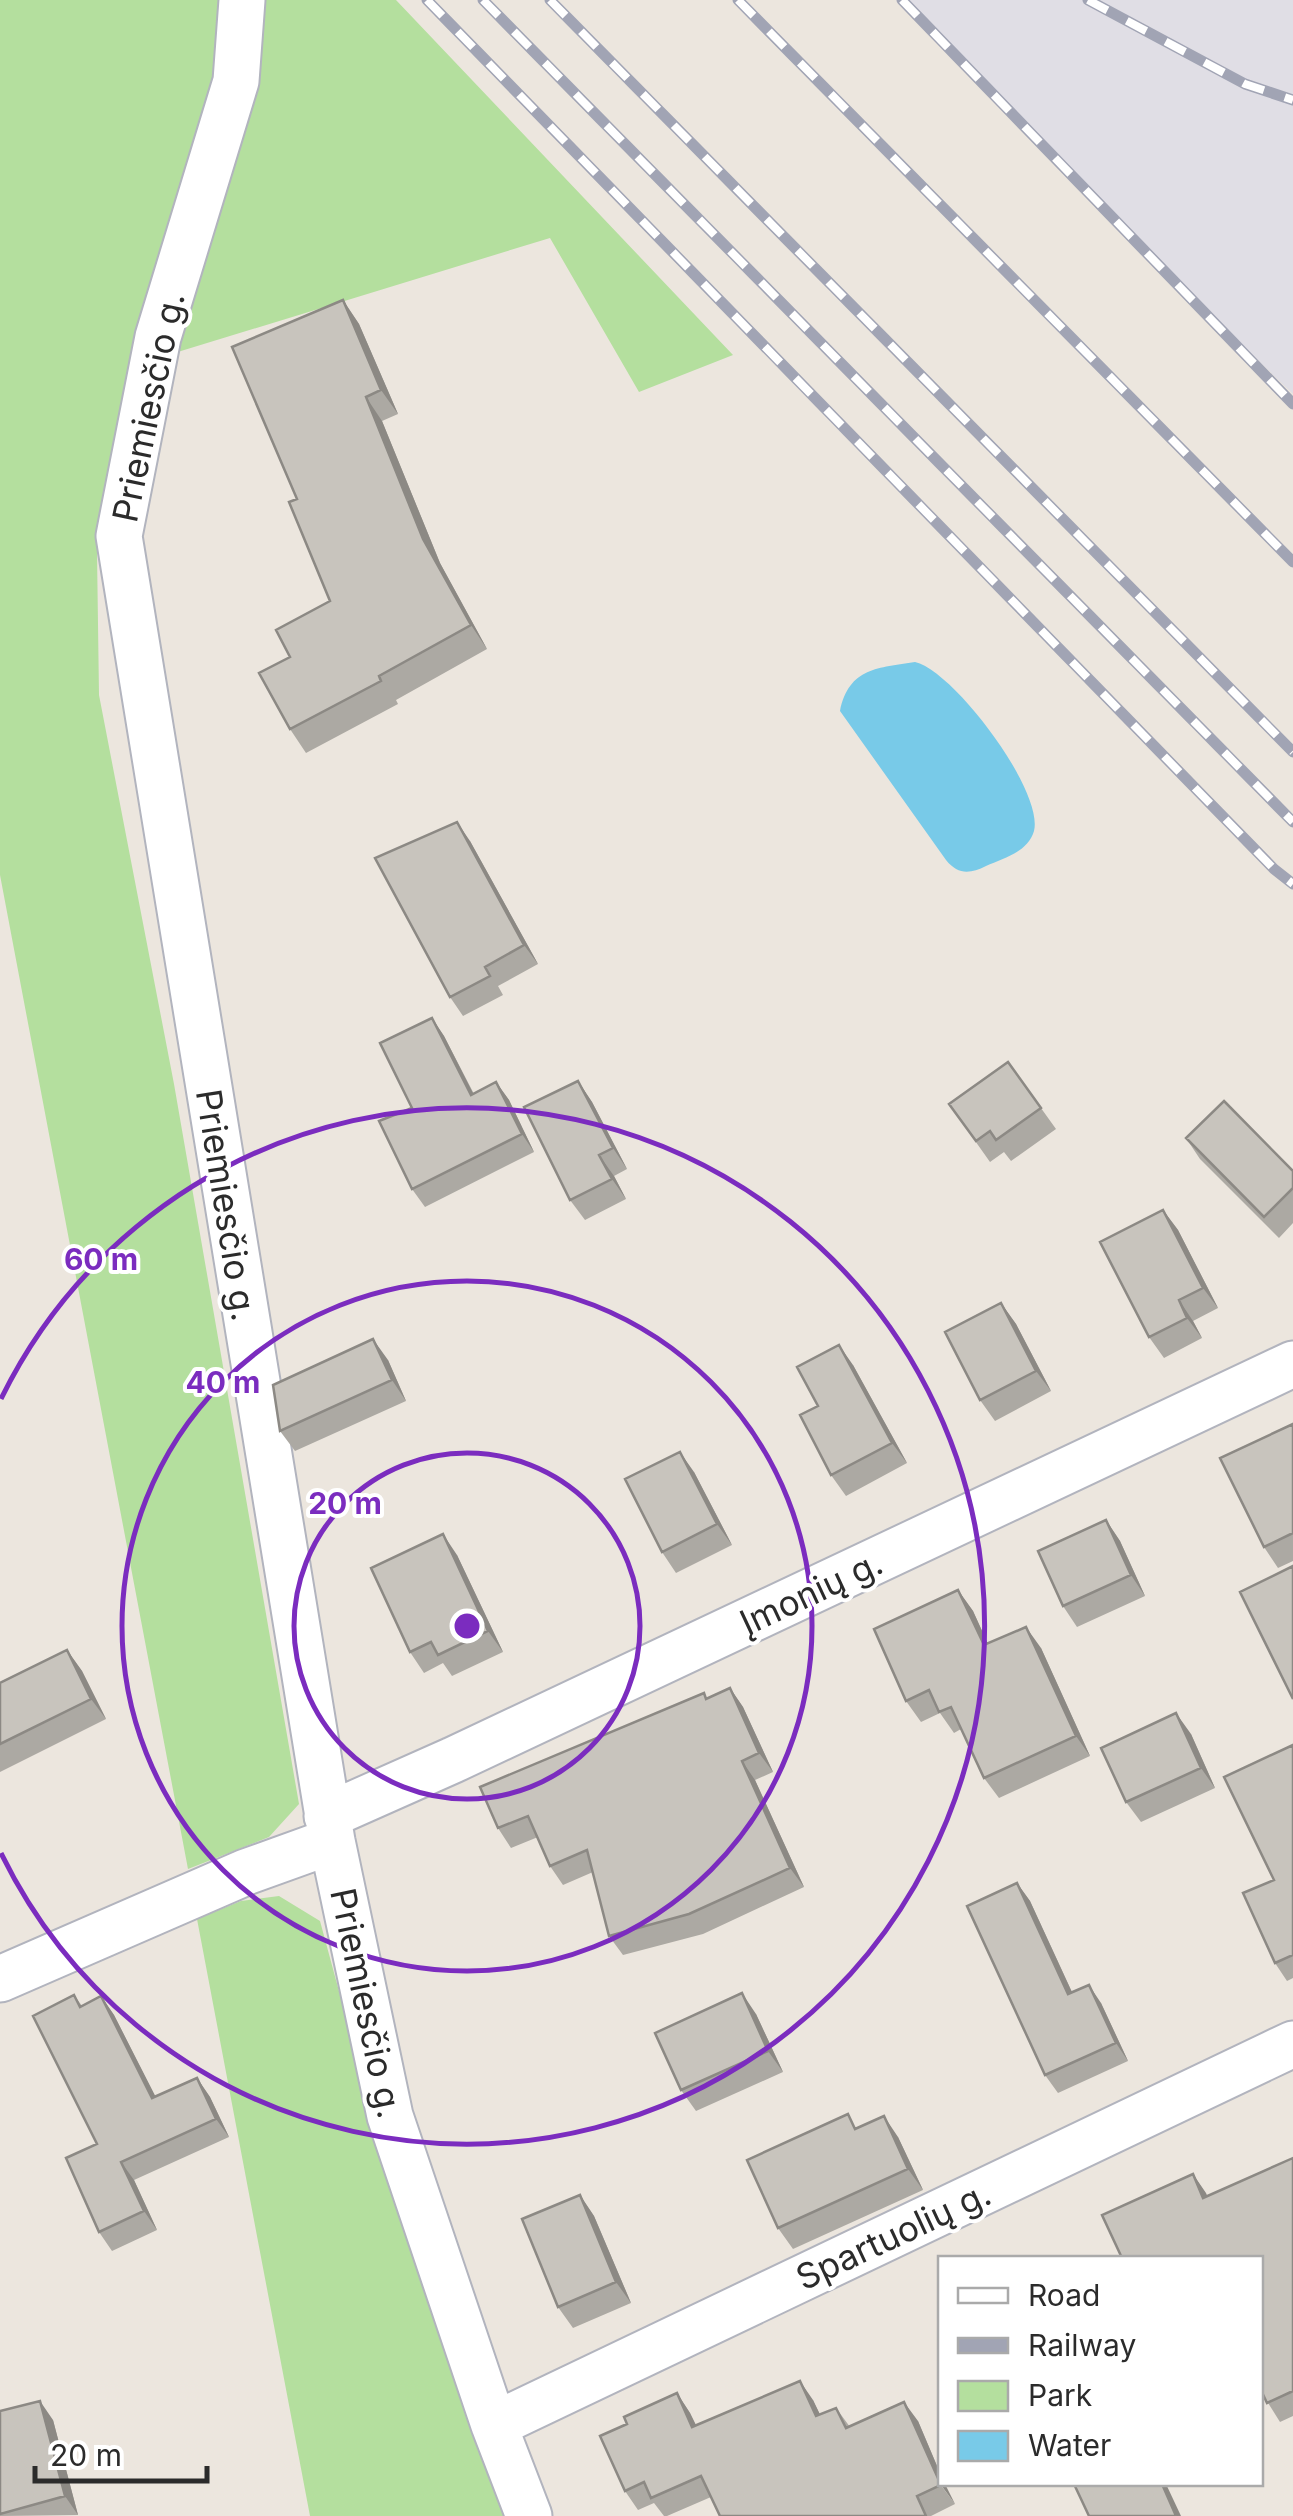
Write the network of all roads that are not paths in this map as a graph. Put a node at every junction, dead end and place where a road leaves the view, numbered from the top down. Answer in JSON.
{"nodes":[{"id":1,"x":242,"y":0,"type":"edge"},
{"id":2,"x":1293,"y":1364,"type":"edge"},
{"id":3,"x":329,"y":1828,"type":"junction"},
{"id":4,"x":0,"y":1979,"type":"edge"},
{"id":5,"x":1293,"y":2044,"type":"edge"},
{"id":6,"x":494,"y":2425,"type":"junction"},
{"id":7,"x":529,"y":2516,"type":"edge"}],
"edges":[{"from":1,"to":3,"type":"street","name":"Priemiesčio g."},
{"from":2,"to":3,"type":"street","name":"Įmonių g."},
{"from":3,"to":4,"type":"street","name":"Įmonių g."},
{"from":3,"to":6,"type":"street","name":"Priemiesčio g."},
{"from":5,"to":6,"type":"street","name":"Spartuolių g."},
{"from":6,"to":7,"type":"street","name":"Priemiesčio g."}]}
